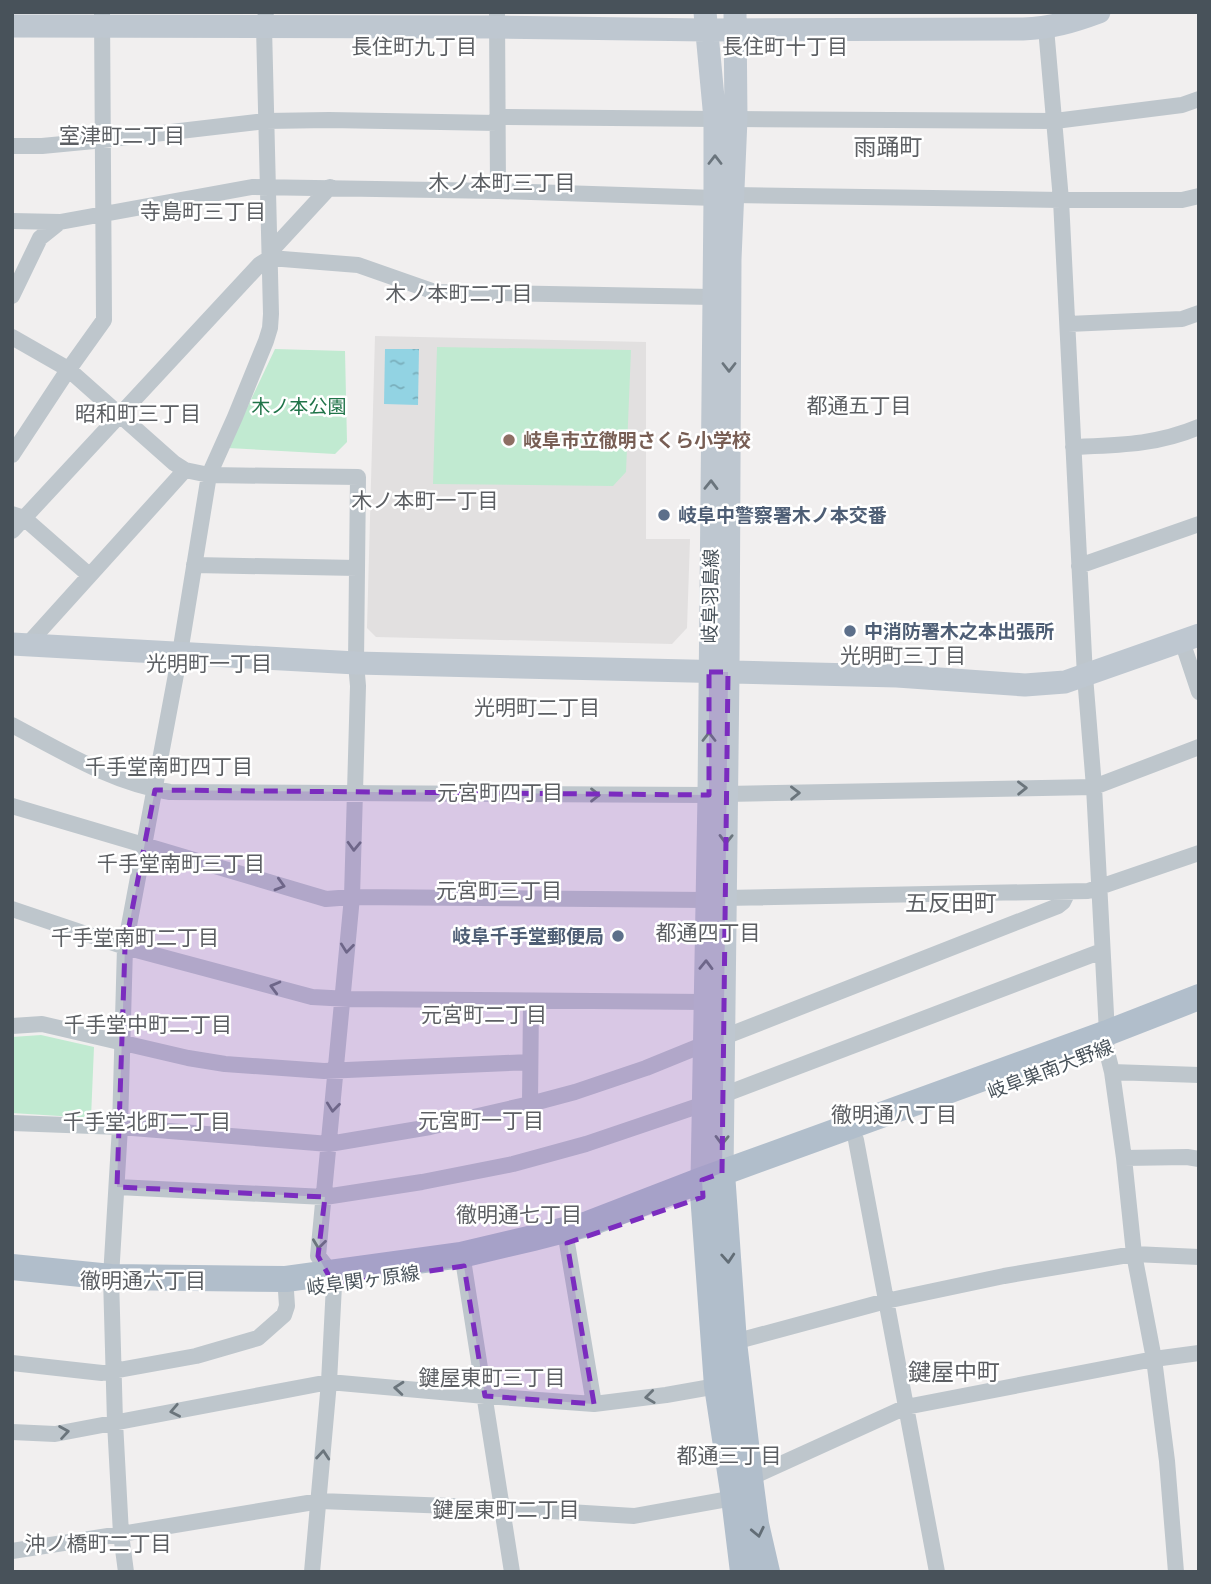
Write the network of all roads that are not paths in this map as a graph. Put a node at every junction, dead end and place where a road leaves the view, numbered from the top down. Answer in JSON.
{"nodes":[{"id":1,"x":1099,"y":12,"type":"edge"},
{"id":2,"x":102,"y":19,"type":"edge"},
{"id":3,"x":497,"y":19,"type":"edge"},
{"id":4,"x":265,"y":20,"type":"edge"},
{"id":5,"x":1046,"y":20,"type":"edge"},
{"id":6,"x":706,"y":21,"type":"edge"},
{"id":7,"x":735,"y":21,"type":"edge"},
{"id":8,"x":12,"y":26,"type":"edge"},
{"id":9,"x":1199,"y":99,"type":"edge"},
{"id":10,"x":726,"y":119,"type":"junction"},
{"id":11,"x":497,"y":120,"type":"junction"},
{"id":12,"x":265,"y":121,"type":"junction"},
{"id":13,"x":1055,"y":121,"type":"junction"},
{"id":14,"x":102,"y":140,"type":"junction"},
{"id":15,"x":12,"y":146,"type":"edge"},
{"id":16,"x":268,"y":187,"type":"junction"},
{"id":17,"x":330,"y":187,"type":"junction"},
{"id":18,"x":498,"y":191,"type":"junction"},
{"id":19,"x":724,"y":196,"type":"junction"},
{"id":20,"x":1199,"y":196,"type":"edge"},
{"id":21,"x":1061,"y":200,"type":"junction"},
{"id":22,"x":102,"y":215,"type":"junction"},
{"id":23,"x":12,"y":221,"type":"edge"},
{"id":24,"x":60,"y":222,"type":"junction"},
{"id":25,"x":270,"y":255,"type":"junction"},
{"id":26,"x":12,"y":296,"type":"edge"},
{"id":27,"x":713,"y":297,"type":"junction"},
{"id":28,"x":1199,"y":313,"type":"edge"},
{"id":29,"x":1068,"y":324,"type":"junction"},
{"id":30,"x":12,"y":337,"type":"edge"},
{"id":31,"x":68,"y":369,"type":"junction"},
{"id":32,"x":121,"y":415,"type":"junction"},
{"id":33,"x":1199,"y":427,"type":"edge"},
{"id":34,"x":1073,"y":447,"type":"junction"},
{"id":35,"x":12,"y":455,"type":"edge"},
{"id":36,"x":185,"y":470,"type":"junction"},
{"id":37,"x":209,"y":475,"type":"junction"},
{"id":38,"x":18,"y":516,"type":"edge"},
{"id":39,"x":1199,"y":524,"type":"edge"},
{"id":40,"x":12,"y":531,"type":"edge"},
{"id":41,"x":194,"y":565,"type":"junction"},
{"id":42,"x":1079,"y":566,"type":"junction"},
{"id":43,"x":357,"y":568,"type":"junction"},
{"id":44,"x":89,"y":575,"type":"junction"},
{"id":45,"x":1190,"y":638,"type":"edge"},
{"id":46,"x":20,"y":645,"type":"edge"},
{"id":47,"x":180,"y":653,"type":"junction"},
{"id":48,"x":356,"y":663,"type":"junction"},
{"id":49,"x":718,"y":672,"type":"junction"},
{"id":50,"x":1085,"y":676,"type":"junction"},
{"id":51,"x":1199,"y":692,"type":"edge"},
{"id":52,"x":12,"y":725,"type":"edge"},
{"id":53,"x":1199,"y":747,"type":"edge"},
{"id":54,"x":1094,"y":787,"type":"junction"},
{"id":55,"x":155,"y":790,"type":"junction"},
{"id":56,"x":356,"y":794,"type":"junction"},
{"id":57,"x":718,"y":795,"type":"junction"},
{"id":58,"x":12,"y":806,"type":"edge"},
{"id":59,"x":144,"y":845,"type":"junction"},
{"id":60,"x":1199,"y":853,"type":"edge"},
{"id":61,"x":1099,"y":888,"type":"junction"},
{"id":62,"x":1068,"y":892,"type":"junction"},
{"id":63,"x":352,"y":897,"type":"junction"},
{"id":64,"x":716,"y":899,"type":"junction"},
{"id":65,"x":12,"y":909,"type":"edge"},
{"id":66,"x":125,"y":947,"type":"junction"},
{"id":67,"x":1102,"y":951,"type":"junction"},
{"id":68,"x":1199,"y":997,"type":"edge"},
{"id":69,"x":342,"y":999,"type":"junction"},
{"id":70,"x":531,"y":1001,"type":"junction"},
{"id":71,"x":705,"y":1002,"type":"junction"},
{"id":72,"x":1199,"y":1014,"type":"edge"},
{"id":73,"x":12,"y":1026,"type":"edge"},
{"id":74,"x":714,"y":1040,"type":"junction"},
{"id":75,"x":123,"y":1042,"type":"junction"},
{"id":76,"x":1108,"y":1051,"type":"junction"},
{"id":77,"x":530,"y":1062,"type":"junction"},
{"id":78,"x":336,"y":1071,"type":"junction"},
{"id":79,"x":1199,"y":1075,"type":"edge"},
{"id":80,"x":713,"y":1099,"type":"junction"},
{"id":81,"x":530,"y":1104,"type":"junction"},
{"id":82,"x":12,"y":1123,"type":"edge"},
{"id":83,"x":120,"y":1127,"type":"junction"},
{"id":84,"x":856,"y":1140,"type":"junction"},
{"id":85,"x":329,"y":1144,"type":"junction"},
{"id":86,"x":1124,"y":1158,"type":"junction"},
{"id":87,"x":1199,"y":1159,"type":"edge"},
{"id":88,"x":713,"y":1185,"type":"junction"},
{"id":89,"x":117,"y":1187,"type":"junction"},
{"id":90,"x":325,"y":1198,"type":"junction"},
{"id":91,"x":567,"y":1243,"type":"junction"},
{"id":92,"x":1134,"y":1254,"type":"junction"},
{"id":93,"x":1199,"y":1257,"type":"edge"},
{"id":94,"x":464,"y":1266,"type":"junction"},
{"id":95,"x":12,"y":1267,"type":"edge"},
{"id":96,"x":333,"y":1279,"type":"junction"},
{"id":97,"x":12,"y":1280,"type":"edge"},
{"id":98,"x":111,"y":1284,"type":"junction"},
{"id":99,"x":286,"y":1291,"type":"junction"},
{"id":100,"x":886,"y":1301,"type":"junction"},
{"id":101,"x":734,"y":1342,"type":"junction"},
{"id":102,"x":1199,"y":1353,"type":"edge"},
{"id":103,"x":1154,"y":1359,"type":"junction"},
{"id":104,"x":12,"y":1363,"type":"edge"},
{"id":105,"x":114,"y":1371,"type":"junction"},
{"id":106,"x":329,"y":1382,"type":"junction"},
{"id":107,"x":717,"y":1386,"type":"junction"},
{"id":108,"x":485,"y":1396,"type":"junction"},
{"id":109,"x":594,"y":1404,"type":"junction"},
{"id":110,"x":906,"y":1407,"type":"junction"},
{"id":111,"x":115,"y":1422,"type":"junction"},
{"id":112,"x":12,"y":1432,"type":"edge"},
{"id":113,"x":742,"y":1488,"type":"junction"},
{"id":114,"x":320,"y":1501,"type":"junction"},
{"id":115,"x":502,"y":1508,"type":"junction"},
{"id":116,"x":121,"y":1534,"type":"junction"},
{"id":117,"x":12,"y":1550,"type":"edge"},
{"id":118,"x":742,"y":1571,"type":"edge"},
{"id":119,"x":126,"y":1572,"type":"edge"},
{"id":120,"x":312,"y":1572,"type":"edge"},
{"id":121,"x":512,"y":1572,"type":"edge"},
{"id":122,"x":767,"y":1572,"type":"edge"},
{"id":123,"x":937,"y":1572,"type":"edge"},
{"id":124,"x":1176,"y":1572,"type":"edge"}],
"edges":[{"from":1,"to":5,"type":"street"},
{"from":2,"to":4,"type":"street"},
{"from":2,"to":8,"type":"street"},
{"from":2,"to":14,"type":"street"},
{"from":3,"to":4,"type":"street"},
{"from":3,"to":6,"type":"street"},
{"from":3,"to":11,"type":"street"},
{"from":4,"to":12,"type":"street"},
{"from":5,"to":7,"type":"street"},
{"from":5,"to":13,"type":"street"},
{"from":6,"to":7,"type":"street"},
{"from":6,"to":10,"type":"street","name":"岐阜羽島線"},
{"from":7,"to":10,"type":"street","name":"岐阜羽島線"},
{"from":9,"to":13,"type":"street"},
{"from":10,"to":11,"type":"street"},
{"from":10,"to":13,"type":"street"},
{"from":10,"to":19,"type":"street","name":"岐阜羽島線"},
{"from":11,"to":12,"type":"street"},
{"from":11,"to":18,"type":"street"},
{"from":12,"to":14,"type":"street"},
{"from":12,"to":16,"type":"street"},
{"from":13,"to":21,"type":"street"},
{"from":14,"to":15,"type":"street"},
{"from":14,"to":22,"type":"street"},
{"from":16,"to":17,"type":"street"},
{"from":16,"to":22,"type":"street"},
{"from":16,"to":25,"type":"street"},
{"from":17,"to":18,"type":"street"},
{"from":17,"to":25,"type":"street"},
{"from":18,"to":19,"type":"street"},
{"from":19,"to":21,"type":"street"},
{"from":19,"to":27,"type":"street","name":"岐阜羽島線"},
{"from":19,"to":49,"type":"street","name":"岐阜羽島線","one_way":true},
{"from":20,"to":21,"type":"street"},
{"from":21,"to":29,"type":"street"},
{"from":22,"to":24,"type":"street"},
{"from":22,"to":31,"type":"street"},
{"from":23,"to":24,"type":"street"},
{"from":24,"to":26,"type":"street"},
{"from":25,"to":27,"type":"street"},
{"from":25,"to":32,"type":"street"},
{"from":25,"to":37,"type":"street"},
{"from":49,"to":27,"type":"street","name":"岐阜羽島線","one_way":true},
{"from":28,"to":29,"type":"street"},
{"from":29,"to":34,"type":"street"},
{"from":30,"to":31,"type":"street"},
{"from":31,"to":32,"type":"street"},
{"from":31,"to":35,"type":"street"},
{"from":32,"to":36,"type":"street"},
{"from":32,"to":38,"type":"street"},
{"from":33,"to":34,"type":"street"},
{"from":34,"to":42,"type":"street"},
{"from":36,"to":37,"type":"street"},
{"from":36,"to":44,"type":"street"},
{"from":37,"to":41,"type":"street"},
{"from":37,"to":43,"type":"street"},
{"from":38,"to":40,"type":"street"},
{"from":38,"to":44,"type":"street"},
{"from":39,"to":42,"type":"street"},
{"from":41,"to":43,"type":"street"},
{"from":41,"to":47,"type":"street"},
{"from":42,"to":50,"type":"street"},
{"from":43,"to":48,"type":"street"},
{"from":44,"to":46,"type":"street"},
{"from":45,"to":50,"type":"street"},
{"from":45,"to":51,"type":"street"},
{"from":46,"to":47,"type":"street"},
{"from":47,"to":48,"type":"street"},
{"from":47,"to":55,"type":"street"},
{"from":48,"to":49,"type":"street"},
{"from":48,"to":56,"type":"street"},
{"from":49,"to":50,"type":"street"},
{"from":49,"to":57,"type":"street","name":"岐阜羽島線"},
{"from":50,"to":54,"type":"street"},
{"from":52,"to":55,"type":"street"},
{"from":53,"to":54,"type":"street"},
{"from":57,"to":54,"type":"street","one_way":true},
{"from":54,"to":61,"type":"street"},
{"from":55,"to":56,"type":"street"},
{"from":55,"to":59,"type":"street"},
{"from":56,"to":57,"type":"street","one_way":true},
{"from":56,"to":63,"type":"street","one_way":true},
{"from":57,"to":64,"type":"street","name":"岐阜羽島線"},
{"from":58,"to":59,"type":"street"},
{"from":59,"to":63,"type":"street","one_way":true},
{"from":59,"to":66,"type":"street"},
{"from":60,"to":61,"type":"street"},
{"from":61,"to":62,"type":"street"},
{"from":61,"to":67,"type":"street"},
{"from":62,"to":64,"type":"street"},
{"from":62,"to":74,"type":"street"},
{"from":63,"to":64,"type":"street"},
{"from":63,"to":69,"type":"street","one_way":true},
{"from":71,"to":64,"type":"street","name":"岐阜羽島線","one_way":true},
{"from":64,"to":74,"type":"street","name":"岐阜羽島線"},
{"from":65,"to":66,"type":"street"},
{"from":69,"to":66,"type":"street","one_way":true},
{"from":66,"to":75,"type":"street"},
{"from":67,"to":76,"type":"street"},
{"from":67,"to":80,"type":"street"},
{"from":68,"to":76,"type":"main road","name":"岐阜巣南大野線"},
{"from":69,"to":70,"type":"street"},
{"from":69,"to":78,"type":"street"},
{"from":70,"to":71,"type":"street"},
{"from":70,"to":77,"type":"street"},
{"from":71,"to":74,"type":"street","name":"岐阜羽島線"},
{"from":72,"to":76,"type":"main road","name":"岐阜巣南大野線"},
{"from":73,"to":75,"type":"street"},
{"from":74,"to":80,"type":"street","name":"岐阜羽島線"},
{"from":74,"to":81,"type":"street"},
{"from":75,"to":78,"type":"street"},
{"from":75,"to":83,"type":"street"},
{"from":76,"to":79,"type":"street"},
{"from":76,"to":84,"type":"main road","name":"岐阜巣南大野線"},
{"from":76,"to":86,"type":"street"},
{"from":76,"to":88,"type":"main road","name":"岐阜巣南大野線"},
{"from":77,"to":78,"type":"street"},
{"from":77,"to":81,"type":"street"},
{"from":78,"to":85,"type":"street","one_way":true},
{"from":80,"to":88,"type":"street","name":"岐阜羽島線"},
{"from":80,"to":90,"type":"street"},
{"from":81,"to":85,"type":"street"},
{"from":82,"to":83,"type":"street"},
{"from":83,"to":85,"type":"street"},
{"from":83,"to":89,"type":"street"},
{"from":84,"to":88,"type":"main road","name":"岐阜巣南大野線"},
{"from":84,"to":100,"type":"street"},
{"from":85,"to":90,"type":"street"},
{"from":86,"to":87,"type":"street"},
{"from":86,"to":92,"type":"street"},
{"from":88,"to":91,"type":"main road","name":"岐阜関ヶ原線"},
{"from":88,"to":96,"type":"main road","name":"岐阜関ヶ原線"},
{"from":88,"to":101,"type":"main road","one_way":true},
{"from":88,"to":107,"type":"main road"},
{"from":89,"to":90,"type":"street"},
{"from":89,"to":98,"type":"street"},
{"from":90,"to":96,"type":"street","one_way":true},
{"from":91,"to":94,"type":"main road","name":"岐阜関ヶ原線"},
{"from":91,"to":109,"type":"street"},
{"from":92,"to":93,"type":"street"},
{"from":92,"to":100,"type":"street"},
{"from":92,"to":103,"type":"street"},
{"from":94,"to":96,"type":"main road","name":"岐阜関ヶ原線"},
{"from":94,"to":108,"type":"street"},
{"from":95,"to":98,"type":"main road","name":"岐阜関ヶ原線"},
{"from":96,"to":98,"type":"main road","name":"岐阜関ヶ原線"},
{"from":96,"to":99,"type":"main road","name":"岐阜関ヶ原線"},
{"from":96,"to":106,"type":"street"},
{"from":97,"to":98,"type":"main road","name":"岐阜関ヶ原線"},
{"from":98,"to":99,"type":"main road","name":"岐阜関ヶ原線"},
{"from":98,"to":105,"type":"street"},
{"from":99,"to":105,"type":"street"},
{"from":100,"to":101,"type":"street"},
{"from":100,"to":110,"type":"street"},
{"from":101,"to":113,"type":"main road"},
{"from":102,"to":103,"type":"street"},
{"from":103,"to":110,"type":"street"},
{"from":103,"to":124,"type":"street"},
{"from":104,"to":105,"type":"street"},
{"from":105,"to":111,"type":"street"},
{"from":108,"to":106,"type":"street","one_way":true},
{"from":106,"to":111,"type":"street","one_way":true},
{"from":114,"to":106,"type":"street","one_way":true},
{"from":107,"to":109,"type":"street","one_way":true},
{"from":107,"to":113,"type":"main road"},
{"from":108,"to":109,"type":"street"},
{"from":108,"to":115,"type":"street"},
{"from":110,"to":113,"type":"street"},
{"from":110,"to":123,"type":"street"},
{"from":112,"to":111,"type":"street","one_way":true},
{"from":111,"to":116,"type":"street"},
{"from":113,"to":115,"type":"street"},
{"from":113,"to":118,"type":"main road"},
{"from":113,"to":122,"type":"main road","one_way":true},
{"from":114,"to":115,"type":"street"},
{"from":114,"to":116,"type":"street"},
{"from":114,"to":120,"type":"street"},
{"from":115,"to":121,"type":"street"},
{"from":116,"to":117,"type":"street"},
{"from":116,"to":119,"type":"street"}]}
